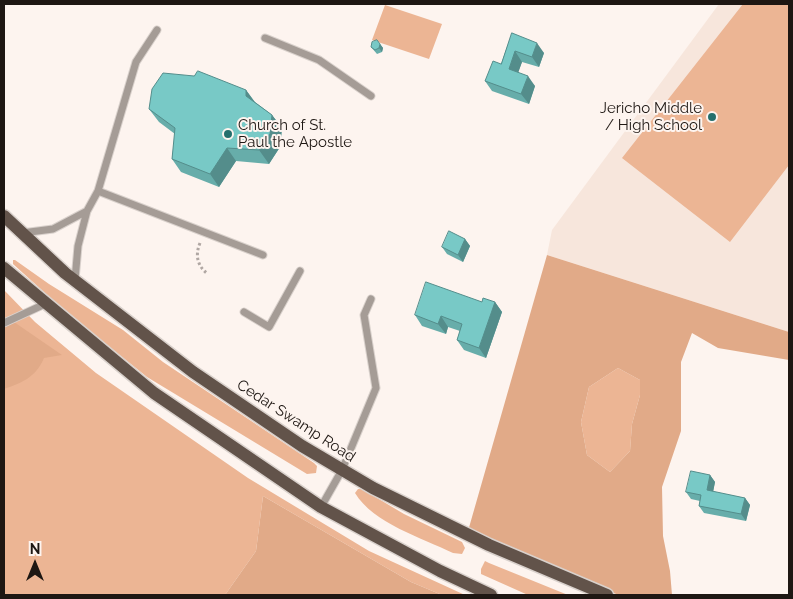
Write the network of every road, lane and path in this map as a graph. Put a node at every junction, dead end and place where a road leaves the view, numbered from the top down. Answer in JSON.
{"nodes":[{"id":1,"x":157,"y":30,"type":"dead end"},
{"id":2,"x":265,"y":38,"type":"dead end"},
{"id":3,"x":371,"y":96,"type":"dead end"},
{"id":4,"x":98,"y":191,"type":"junction"},
{"id":5,"x":86,"y":211,"type":"junction"},
{"id":6,"x":4,"y":216,"type":"edge"},
{"id":7,"x":22,"y":233,"type":"junction"},
{"id":8,"x":204,"y":233,"type":"junction"},
{"id":9,"x":263,"y":255,"type":"dead end"},
{"id":10,"x":4,"y":268,"type":"edge"},
{"id":11,"x":300,"y":271,"type":"dead end"},
{"id":12,"x":208,"y":274,"type":"dead end"},
{"id":13,"x":75,"y":281,"type":"junction"},
{"id":14,"x":371,"y":299,"type":"dead end"},
{"id":15,"x":45,"y":304,"type":"junction"},
{"id":16,"x":244,"y":312,"type":"dead end"},
{"id":17,"x":4,"y":323,"type":"edge"},
{"id":18,"x":342,"y":470,"type":"junction"},
{"id":19,"x":321,"y":507,"type":"junction"},
{"id":20,"x":491,"y":595,"type":"edge"},
{"id":21,"x":607,"y":595,"type":"edge"}],
"edges":[{"from":1,"to":4,"type":"lane"},
{"from":2,"to":3,"type":"lane"},
{"from":4,"to":5,"type":"lane"},
{"from":4,"to":8,"type":"lane"},
{"from":5,"to":7,"type":"lane"},
{"from":5,"to":13,"type":"lane"},
{"from":6,"to":7,"type":"main road","name":"Cedar Swamp Road"},
{"from":7,"to":13,"type":"main road","name":"Cedar Swamp Road"},
{"from":8,"to":9,"type":"lane"},
{"from":8,"to":12,"type":"path"},
{"from":10,"to":15,"type":"main road"},
{"from":11,"to":16,"type":"lane"},
{"from":13,"to":18,"type":"main road","name":"Cedar Swamp Road"},
{"from":14,"to":18,"type":"lane"},
{"from":15,"to":17,"type":"lane"},
{"from":15,"to":19,"type":"main road"},
{"from":18,"to":19,"type":"lane"},
{"from":18,"to":21,"type":"main road","name":"Cedar Swamp Road"},
{"from":19,"to":20,"type":"main road"}]}
